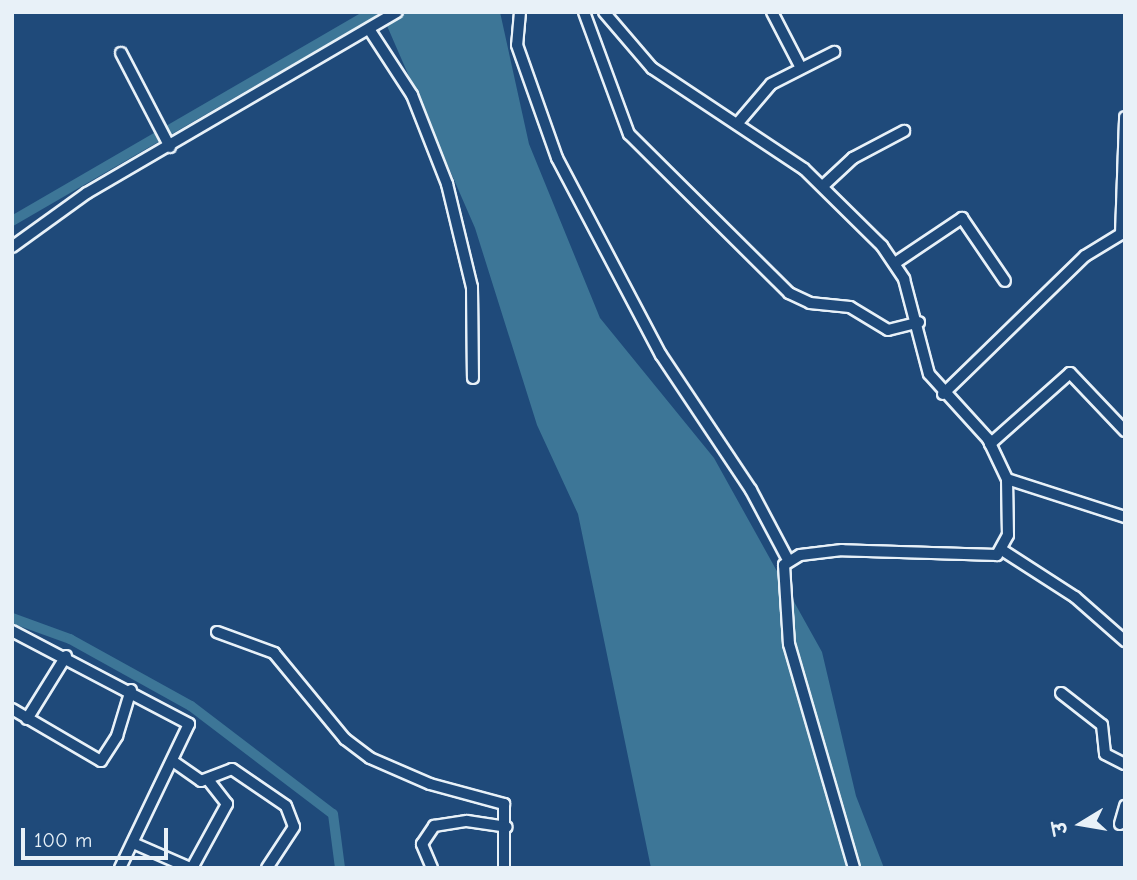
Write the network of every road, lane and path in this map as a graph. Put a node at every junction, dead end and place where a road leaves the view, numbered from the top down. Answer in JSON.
{"nodes":[{"id":1,"x":397,"y":12,"type":"edge"},
{"id":2,"x":520,"y":12,"type":"edge"},
{"id":3,"x":584,"y":12,"type":"edge"},
{"id":4,"x":604,"y":12,"type":"edge"},
{"id":5,"x":772,"y":12,"type":"edge"},
{"id":6,"x":369,"y":29,"type":"junction"},
{"id":7,"x":834,"y":52,"type":"dead end"},
{"id":8,"x":121,"y":53,"type":"dead end"},
{"id":9,"x":801,"y":68,"type":"junction"},
{"id":10,"x":1125,"y":117,"type":"edge"},
{"id":11,"x":737,"y":124,"type":"junction"},
{"id":12,"x":904,"y":131,"type":"dead end"},
{"id":13,"x":168,"y":143,"type":"junction"},
{"id":14,"x":824,"y":185,"type":"junction"},
{"id":15,"x":12,"y":247,"type":"edge"},
{"id":16,"x":895,"y":263,"type":"junction"},
{"id":17,"x":1005,"y":281,"type":"dead end"},
{"id":18,"x":919,"y":322,"type":"junction"},
{"id":19,"x":473,"y":378,"type":"dead end"},
{"id":20,"x":943,"y":394,"type":"junction"},
{"id":21,"x":1125,"y":431,"type":"edge"},
{"id":22,"x":990,"y":444,"type":"junction"},
{"id":23,"x":1007,"y":479,"type":"junction"},
{"id":24,"x":1125,"y":517,"type":"edge"},
{"id":25,"x":1002,"y":551,"type":"junction"},
{"id":26,"x":788,"y":560,"type":"junction"},
{"id":27,"x":12,"y":631,"type":"edge"},
{"id":28,"x":216,"y":632,"type":"dead end"},
{"id":29,"x":1125,"y":641,"type":"edge"},
{"id":30,"x":66,"y":656,"type":"junction"},
{"id":31,"x":131,"y":690,"type":"junction"},
{"id":32,"x":1061,"y":693,"type":"dead end"},
{"id":33,"x":12,"y":709,"type":"edge"},
{"id":34,"x":27,"y":719,"type":"junction"},
{"id":35,"x":174,"y":762,"type":"junction"},
{"id":36,"x":1125,"y":764,"type":"edge"},
{"id":37,"x":209,"y":780,"type":"junction"},
{"id":38,"x":1125,"y":806,"type":"edge"},
{"id":39,"x":1120,"y":824,"type":"dead end"},
{"id":40,"x":507,"y":827,"type":"junction"},
{"id":41,"x":133,"y":843,"type":"junction"},
{"id":42,"x":120,"y":868,"type":"edge"},
{"id":43,"x":191,"y":868,"type":"edge"},
{"id":44,"x":267,"y":868,"type":"edge"},
{"id":45,"x":432,"y":868,"type":"edge"},
{"id":46,"x":504,"y":868,"type":"edge"},
{"id":47,"x":854,"y":868,"type":"edge"}],
"edges":[{"from":1,"to":6,"type":"street"},
{"from":2,"to":26,"type":"street"},
{"from":3,"to":18,"type":"street"},
{"from":4,"to":11,"type":"street"},
{"from":5,"to":9,"type":"street"},
{"from":6,"to":13,"type":"street"},
{"from":6,"to":19,"type":"street"},
{"from":7,"to":9,"type":"street"},
{"from":8,"to":13,"type":"street"},
{"from":9,"to":11,"type":"street"},
{"from":10,"to":20,"type":"street"},
{"from":11,"to":14,"type":"street"},
{"from":12,"to":14,"type":"street"},
{"from":13,"to":15,"type":"street"},
{"from":14,"to":16,"type":"street"},
{"from":16,"to":17,"type":"street"},
{"from":16,"to":18,"type":"street"},
{"from":18,"to":20,"type":"street"},
{"from":20,"to":22,"type":"street"},
{"from":21,"to":22,"type":"street"},
{"from":22,"to":23,"type":"street"},
{"from":23,"to":24,"type":"street"},
{"from":23,"to":25,"type":"street"},
{"from":25,"to":26,"type":"street"},
{"from":25,"to":29,"type":"street"},
{"from":26,"to":47,"type":"street"},
{"from":27,"to":30,"type":"street"},
{"from":28,"to":40,"type":"street"},
{"from":30,"to":31,"type":"street"},
{"from":30,"to":34,"type":"street"},
{"from":31,"to":34,"type":"street"},
{"from":31,"to":35,"type":"street"},
{"from":32,"to":36,"type":"street"},
{"from":33,"to":34,"type":"street"},
{"from":35,"to":37,"type":"street"},
{"from":35,"to":41,"type":"street"},
{"from":37,"to":43,"type":"street"},
{"from":37,"to":44,"type":"street"},
{"from":38,"to":39,"type":"street"},
{"from":40,"to":45,"type":"street"},
{"from":40,"to":46,"type":"street"},
{"from":41,"to":42,"type":"street"},
{"from":41,"to":43,"type":"street"}]}
